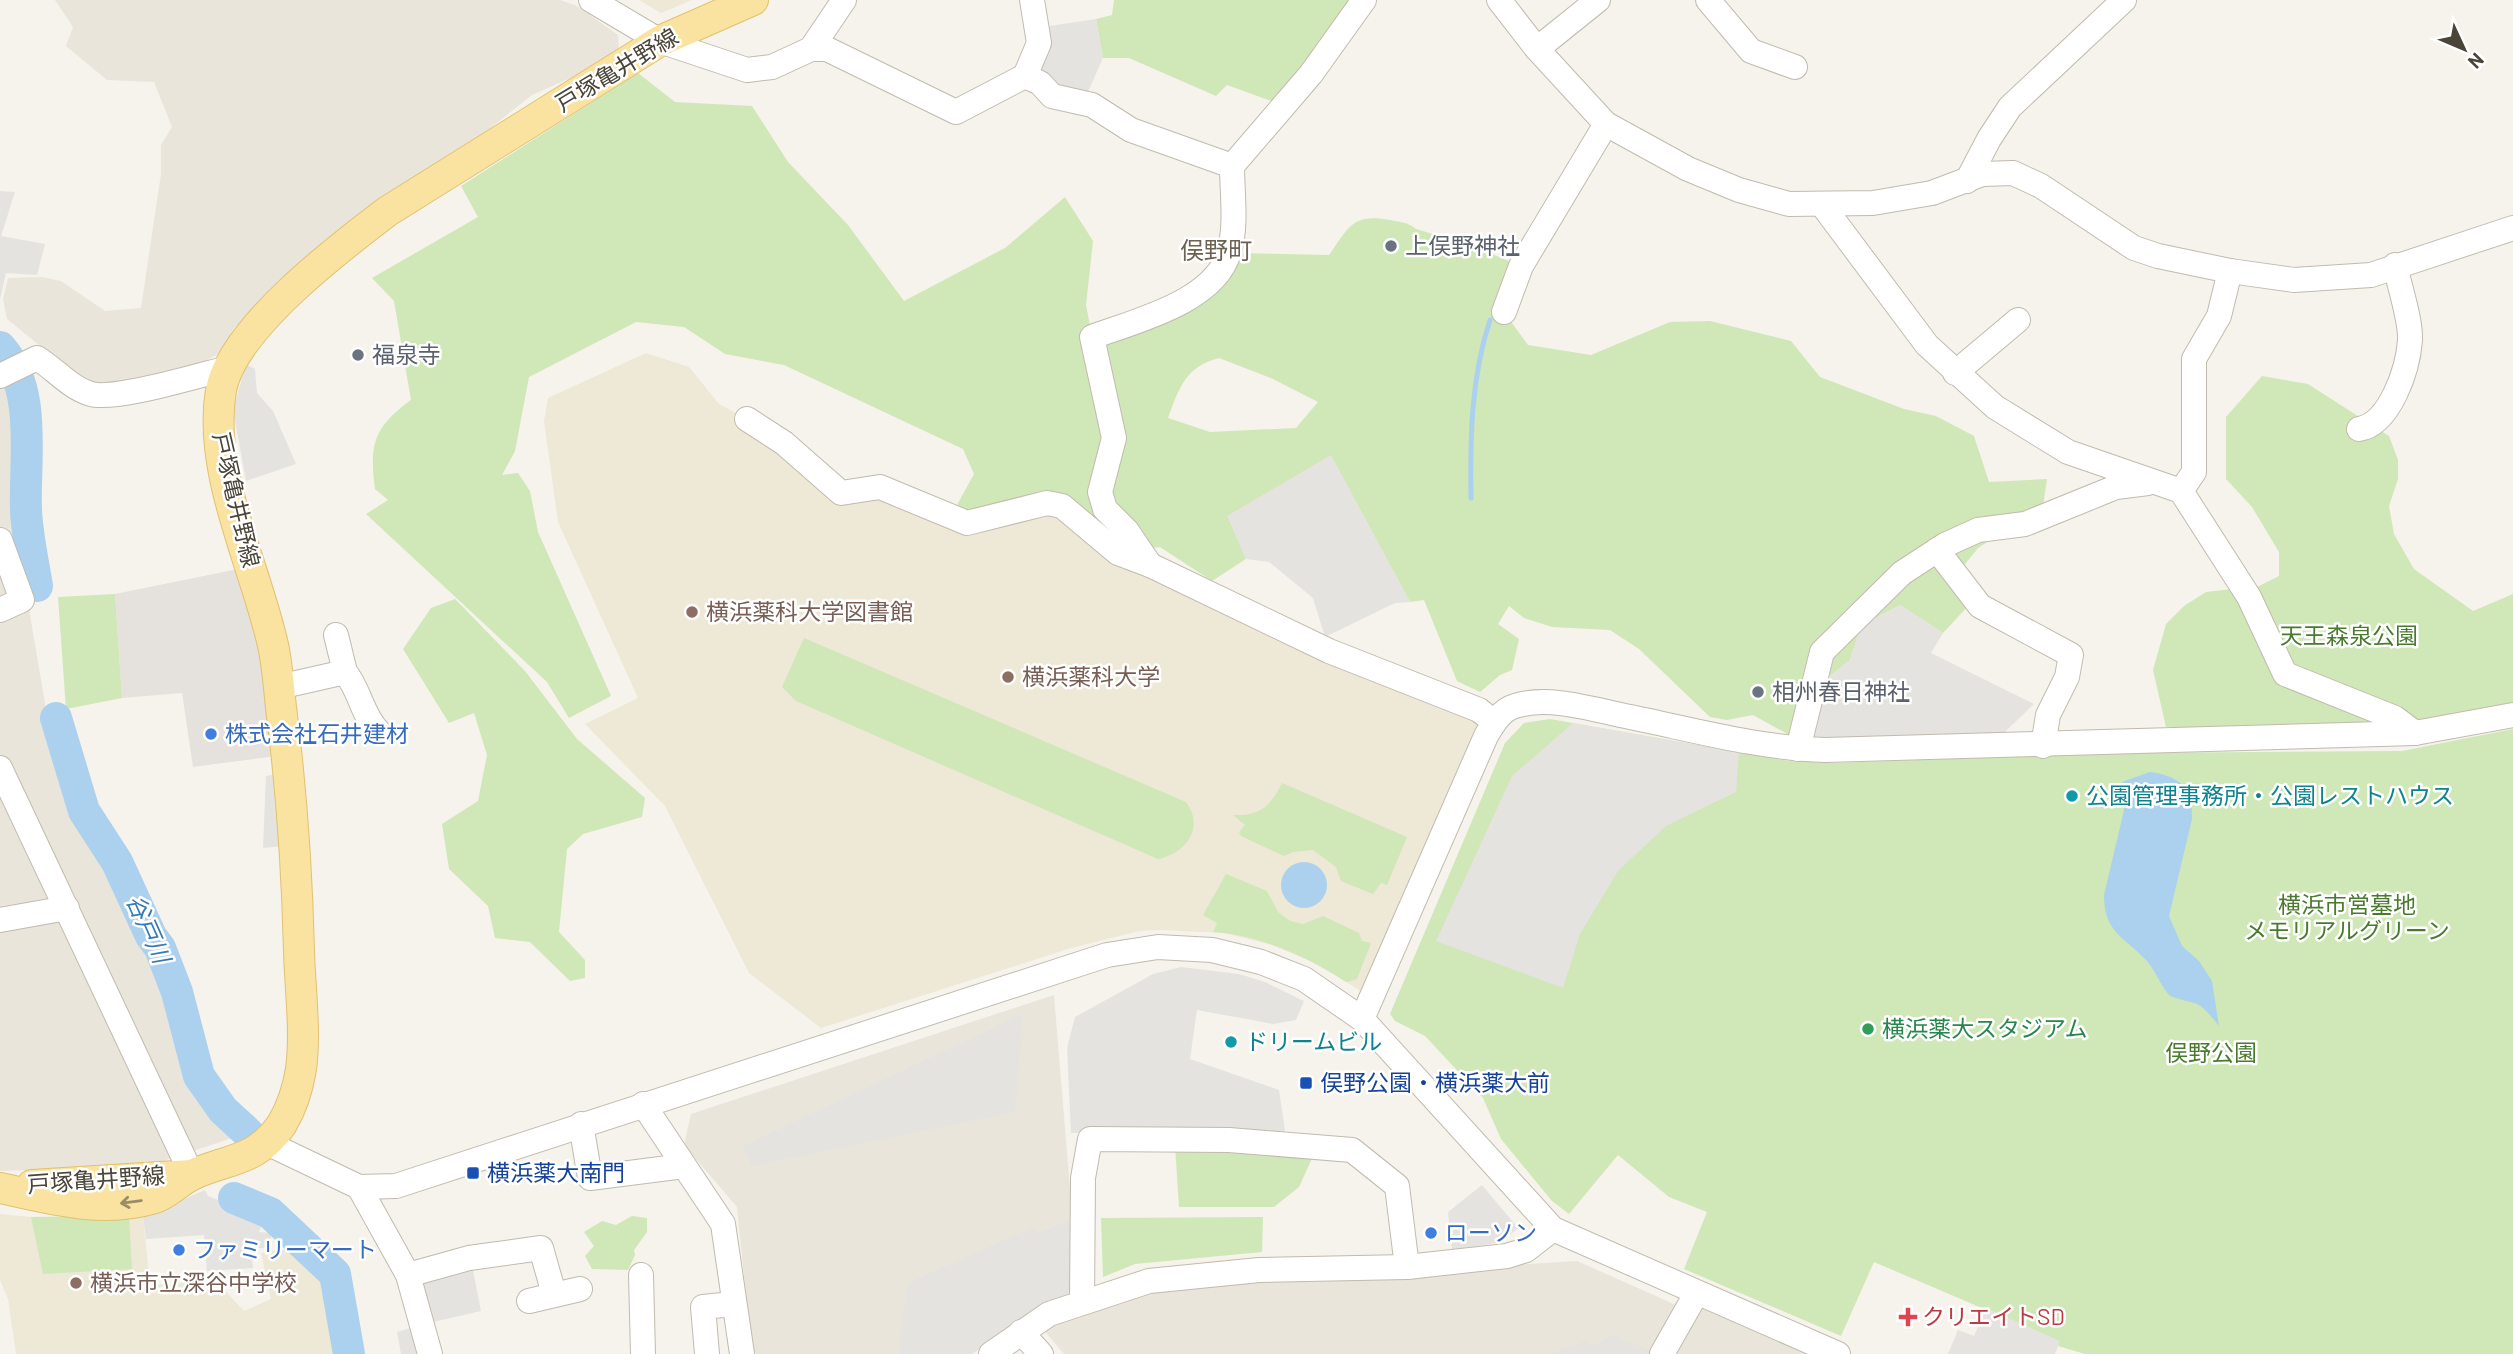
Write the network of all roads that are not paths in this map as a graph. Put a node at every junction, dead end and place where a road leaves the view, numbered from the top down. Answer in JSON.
{"nodes":[{"id":1,"x":591,"y":0,"type":"edge"},
{"id":2,"x":753,"y":0,"type":"edge"},
{"id":3,"x":844,"y":0,"type":"edge"},
{"id":4,"x":1032,"y":0,"type":"edge"},
{"id":5,"x":1364,"y":0,"type":"edge"},
{"id":6,"x":1499,"y":0,"type":"edge"},
{"id":7,"x":1598,"y":0,"type":"edge"},
{"id":8,"x":1708,"y":0,"type":"edge"},
{"id":9,"x":2124,"y":0,"type":"edge"},
{"id":10,"x":660,"y":41,"type":"junction"},
{"id":11,"x":811,"y":49,"type":"junction"},
{"id":12,"x":1537,"y":49,"type":"junction"},
{"id":13,"x":1795,"y":67,"type":"dead end"},
{"id":14,"x":1025,"y":76,"type":"junction"},
{"id":15,"x":1606,"y":124,"type":"junction"},
{"id":16,"x":1232,"y":166,"type":"junction"},
{"id":17,"x":1967,"y":181,"type":"junction"},
{"id":18,"x":1823,"y":206,"type":"junction"},
{"id":19,"x":2513,"y":228,"type":"edge"},
{"id":20,"x":2395,"y":264,"type":"junction"},
{"id":21,"x":2230,"y":271,"type":"junction"},
{"id":22,"x":1504,"y":312,"type":"dead end"},
{"id":23,"x":2018,"y":320,"type":"dead end"},
{"id":24,"x":228,"y":368,"type":"junction"},
{"id":25,"x":1955,"y":373,"type":"junction"},
{"id":26,"x":2,"y":376,"type":"edge"},
{"id":27,"x":747,"y":419,"type":"dead end"},
{"id":28,"x":2359,"y":429,"type":"dead end"},
{"id":29,"x":2152,"y":482,"type":"junction"},
{"id":30,"x":2181,"y":491,"type":"junction"},
{"id":31,"x":0,"y":540,"type":"edge"},
{"id":32,"x":1937,"y":550,"type":"junction"},
{"id":33,"x":1150,"y":565,"type":"junction"},
{"id":34,"x":0,"y":610,"type":"edge"},
{"id":35,"x":336,"y":635,"type":"dead end"},
{"id":36,"x":345,"y":672,"type":"junction"},
{"id":37,"x":279,"y":687,"type":"junction"},
{"id":38,"x":2513,"y":715,"type":"edge"},
{"id":39,"x":1494,"y":722,"type":"junction"},
{"id":40,"x":378,"y":731,"type":"dead end"},
{"id":41,"x":2415,"y":733,"type":"junction"},
{"id":42,"x":2043,"y":746,"type":"junction"},
{"id":43,"x":1798,"y":749,"type":"junction"},
{"id":44,"x":0,"y":768,"type":"edge"},
{"id":45,"x":67,"y":908,"type":"junction"},
{"id":46,"x":0,"y":920,"type":"edge"},
{"id":47,"x":1362,"y":1019,"type":"junction"},
{"id":48,"x":643,"y":1104,"type":"junction"},
{"id":49,"x":582,"y":1124,"type":"junction"},
{"id":50,"x":268,"y":1143,"type":"junction"},
{"id":51,"x":684,"y":1166,"type":"junction"},
{"id":52,"x":192,"y":1175,"type":"junction"},
{"id":53,"x":359,"y":1187,"type":"junction"},
{"id":54,"x":0,"y":1188,"type":"edge"},
{"id":55,"x":1553,"y":1229,"type":"junction"},
{"id":56,"x":1408,"y":1267,"type":"junction"},
{"id":57,"x":408,"y":1275,"type":"junction"},
{"id":58,"x":640,"y":1275,"type":"dead end"},
{"id":59,"x":580,"y":1289,"type":"dead end"},
{"id":60,"x":554,"y":1294,"type":"junction"},
{"id":61,"x":1696,"y":1294,"type":"junction"},
{"id":62,"x":529,"y":1301,"type":"dead end"},
{"id":63,"x":1082,"y":1302,"type":"junction"},
{"id":64,"x":733,"y":1304,"type":"junction"},
{"id":65,"x":1021,"y":1332,"type":"junction"},
{"id":66,"x":430,"y":1354,"type":"edge"},
{"id":67,"x":643,"y":1354,"type":"edge"},
{"id":68,"x":707,"y":1354,"type":"edge"},
{"id":69,"x":742,"y":1354,"type":"edge"},
{"id":70,"x":991,"y":1354,"type":"edge"},
{"id":71,"x":1041,"y":1354,"type":"edge"},
{"id":72,"x":1662,"y":1354,"type":"edge"},
{"id":73,"x":1838,"y":1354,"type":"edge"}],
"edges":[{"from":1,"to":10,"type":"street"},
{"from":2,"to":10,"type":"main road","name":"戸塚亀井野線"},
{"from":3,"to":11,"type":"street"},
{"from":4,"to":14,"type":"street"},
{"from":5,"to":16,"type":"street"},
{"from":6,"to":12,"type":"street"},
{"from":7,"to":12,"type":"street"},
{"from":8,"to":13,"type":"street"},
{"from":9,"to":17,"type":"street"},
{"from":10,"to":11,"type":"street"},
{"from":10,"to":24,"type":"main road","name":"戸塚亀井野線"},
{"from":11,"to":14,"type":"street"},
{"from":12,"to":15,"type":"street"},
{"from":14,"to":16,"type":"street"},
{"from":15,"to":18,"type":"street"},
{"from":15,"to":22,"type":"street"},
{"from":16,"to":33,"type":"street"},
{"from":17,"to":18,"type":"street"},
{"from":17,"to":21,"type":"street"},
{"from":18,"to":25,"type":"street"},
{"from":19,"to":20,"type":"street"},
{"from":20,"to":21,"type":"street"},
{"from":20,"to":28,"type":"street"},
{"from":21,"to":30,"type":"street"},
{"from":23,"to":25,"type":"street"},
{"from":24,"to":26,"type":"street"},
{"from":24,"to":37,"type":"main road","name":"戸塚亀井野線"},
{"from":25,"to":29,"type":"street"},
{"from":27,"to":33,"type":"street"},
{"from":29,"to":30,"type":"street"},
{"from":29,"to":32,"type":"street"},
{"from":30,"to":41,"type":"street"},
{"from":31,"to":34,"type":"street"},
{"from":32,"to":42,"type":"street"},
{"from":32,"to":43,"type":"street"},
{"from":33,"to":39,"type":"street"},
{"from":35,"to":36,"type":"street"},
{"from":36,"to":37,"type":"street"},
{"from":36,"to":40,"type":"street"},
{"from":37,"to":50,"type":"main road","name":"戸塚亀井野線"},
{"from":38,"to":41,"type":"street"},
{"from":39,"to":43,"type":"street"},
{"from":39,"to":47,"type":"street"},
{"from":41,"to":42,"type":"street"},
{"from":42,"to":43,"type":"street"},
{"from":44,"to":45,"type":"street"},
{"from":45,"to":46,"type":"street"},
{"from":45,"to":52,"type":"street"},
{"from":47,"to":48,"type":"street"},
{"from":47,"to":55,"type":"street"},
{"from":48,"to":49,"type":"street"},
{"from":48,"to":51,"type":"street"},
{"from":49,"to":51,"type":"street"},
{"from":49,"to":53,"type":"street"},
{"from":50,"to":52,"type":"main road","name":"戸塚亀井野線"},
{"from":50,"to":53,"type":"street"},
{"from":51,"to":64,"type":"street"},
{"from":52,"to":54,"type":"main road","name":"戸塚亀井野線"},
{"from":53,"to":57,"type":"street"},
{"from":55,"to":56,"type":"street"},
{"from":55,"to":61,"type":"street"},
{"from":56,"to":63,"type":"street"},
{"from":56,"to":63,"type":"street"},
{"from":57,"to":60,"type":"street"},
{"from":57,"to":66,"type":"street"},
{"from":58,"to":67,"type":"street"},
{"from":59,"to":60,"type":"street"},
{"from":60,"to":62,"type":"street"},
{"from":61,"to":72,"type":"street"},
{"from":61,"to":73,"type":"street"},
{"from":63,"to":65,"type":"street"},
{"from":64,"to":68,"type":"street"},
{"from":64,"to":69,"type":"street"},
{"from":65,"to":70,"type":"street"},
{"from":65,"to":71,"type":"street"}]}
